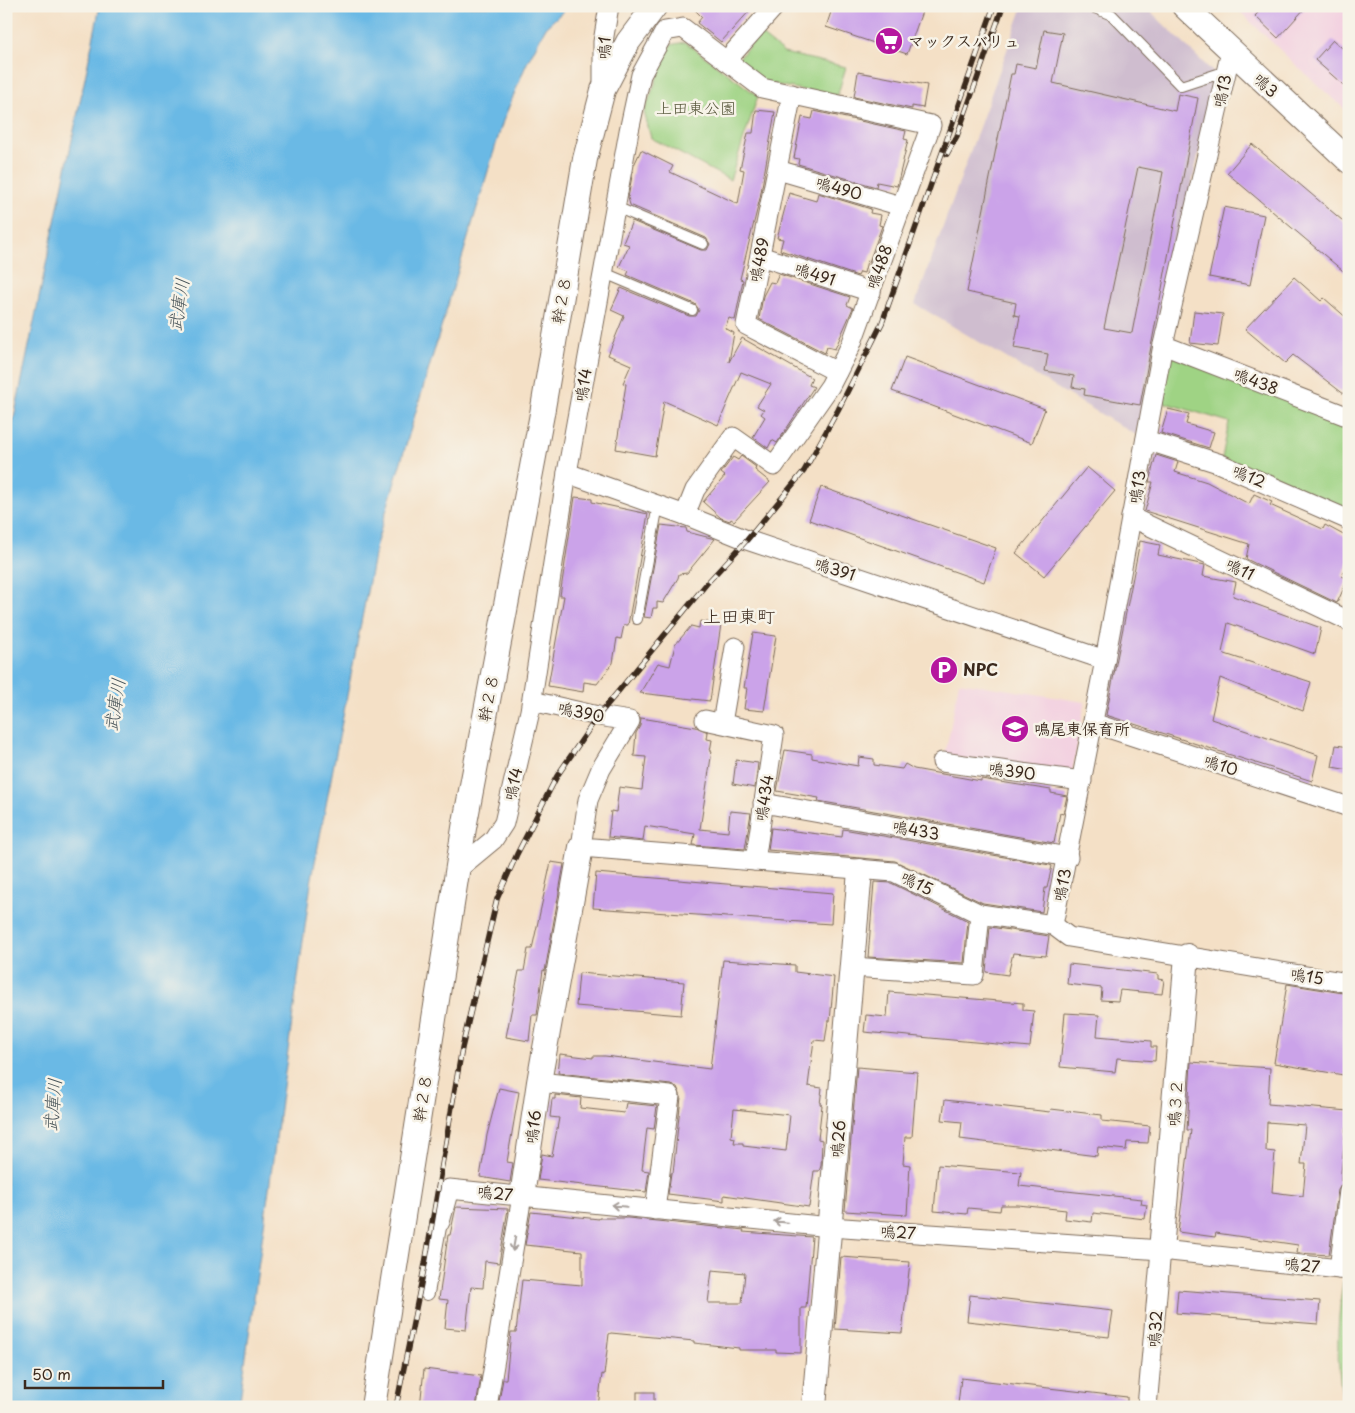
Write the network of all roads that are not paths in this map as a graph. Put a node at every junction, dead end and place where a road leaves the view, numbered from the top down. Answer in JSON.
{"nodes":[{"id":1,"x":609,"y":6,"type":"edge"},
{"id":2,"x":655,"y":6,"type":"edge"},
{"id":3,"x":775,"y":6,"type":"edge"},
{"id":4,"x":1090,"y":6,"type":"edge"},
{"id":5,"x":1184,"y":6,"type":"edge"},
{"id":6,"x":726,"y":61,"type":"junction"},
{"id":7,"x":1229,"y":61,"type":"junction"},
{"id":8,"x":603,"y":90,"type":"junction"},
{"id":9,"x":792,"y":94,"type":"junction"},
{"id":10,"x":1349,"y":162,"type":"edge"},
{"id":11,"x":778,"y":170,"type":"junction"},
{"id":12,"x":901,"y":206,"type":"junction"},
{"id":13,"x":616,"y":207,"type":"junction"},
{"id":14,"x":703,"y":244,"type":"dead end"},
{"id":15,"x":760,"y":256,"type":"junction"},
{"id":16,"x":602,"y":272,"type":"junction"},
{"id":17,"x":871,"y":292,"type":"junction"},
{"id":18,"x":692,"y":310,"type":"dead end"},
{"id":19,"x":1163,"y":345,"type":"junction"},
{"id":20,"x":838,"y":372,"type":"junction"},
{"id":21,"x":1349,"y":417,"type":"edge"},
{"id":22,"x":1146,"y":440,"type":"junction"},
{"id":23,"x":567,"y":474,"type":"junction"},
{"id":24,"x":658,"y":505,"type":"junction"},
{"id":25,"x":685,"y":515,"type":"junction"},
{"id":26,"x":1132,"y":517,"type":"junction"},
{"id":27,"x":1349,"y":520,"type":"edge"},
{"id":28,"x":637,"y":618,"type":"dead end"},
{"id":29,"x":1348,"y":619,"type":"edge"},
{"id":30,"x":735,"y":647,"type":"dead end"},
{"id":31,"x":1105,"y":660,"type":"junction"},
{"id":32,"x":532,"y":701,"type":"junction"},
{"id":33,"x":1093,"y":723,"type":"junction"},
{"id":34,"x":942,"y":762,"type":"dead end"},
{"id":35,"x":1082,"y":781,"type":"junction"},
{"id":36,"x":764,"y":802,"type":"junction"},
{"id":37,"x":1349,"y":807,"type":"edge"},
{"id":38,"x":581,"y":847,"type":"junction"},
{"id":39,"x":1068,"y":857,"type":"junction"},
{"id":40,"x":755,"y":861,"type":"junction"},
{"id":41,"x":458,"y":869,"type":"junction"},
{"id":42,"x":860,"y":871,"type":"junction"},
{"id":43,"x":980,"y":914,"type":"junction"},
{"id":44,"x":1053,"y":925,"type":"junction"},
{"id":45,"x":1186,"y":956,"type":"junction"},
{"id":46,"x":852,"y":967,"type":"junction"},
{"id":47,"x":1349,"y":983,"type":"edge"},
{"id":48,"x":539,"y":1082,"type":"junction"},
{"id":49,"x":1349,"y":1190,"type":"edge"},
{"id":50,"x":522,"y":1196,"type":"junction"},
{"id":51,"x":655,"y":1210,"type":"junction"},
{"id":52,"x":440,"y":1222,"type":"joint"},
{"id":53,"x":830,"y":1227,"type":"junction"},
{"id":54,"x":1161,"y":1250,"type":"junction"},
{"id":55,"x":1344,"y":1270,"type":"edge"},
{"id":56,"x":427,"y":1293,"type":"dead end"},
{"id":57,"x":373,"y":1407,"type":"edge"},
{"id":58,"x":487,"y":1407,"type":"edge"},
{"id":59,"x":814,"y":1407,"type":"edge"},
{"id":60,"x":1147,"y":1407,"type":"edge"}],
"edges":[{"from":1,"to":8,"type":"street","name":"鳴1"},
{"from":2,"to":8,"type":"street","name":"幹２８"},
{"from":3,"to":6,"type":"street"},
{"from":4,"to":7,"type":"lane"},
{"from":5,"to":7,"type":"street","name":"鳴3"},
{"from":6,"to":9,"type":"street","name":"鳴488"},
{"from":6,"to":13,"type":"street","name":"鳴14"},
{"from":7,"to":10,"type":"street","name":"鳴3"},
{"from":7,"to":19,"type":"street","name":"鳴13"},
{"from":8,"to":41,"type":"street","name":"幹２８"},
{"from":9,"to":11,"type":"street","name":"鳴489"},
{"from":9,"to":12,"type":"street","name":"鳴488"},
{"from":11,"to":12,"type":"street","name":"鳴490"},
{"from":11,"to":15,"type":"street","name":"鳴489"},
{"from":12,"to":17,"type":"street","name":"鳴488"},
{"from":13,"to":14,"type":"lane"},
{"from":13,"to":16,"type":"street","name":"鳴14"},
{"from":15,"to":17,"type":"street","name":"鳴491"},
{"from":15,"to":20,"type":"street","name":"鳴489"},
{"from":16,"to":18,"type":"lane"},
{"from":16,"to":23,"type":"street","name":"鳴14"},
{"from":17,"to":20,"type":"street","name":"鳴488"},
{"from":19,"to":21,"type":"street","name":"鳴438"},
{"from":19,"to":22,"type":"street","name":"鳴13"},
{"from":20,"to":25,"type":"street","name":"鳴488"},
{"from":22,"to":26,"type":"street","name":"鳴13"},
{"from":22,"to":27,"type":"street","name":"鳴12"},
{"from":23,"to":24,"type":"street","name":"鳴391"},
{"from":23,"to":32,"type":"street","name":"鳴14"},
{"from":24,"to":25,"type":"street","name":"鳴391"},
{"from":24,"to":28,"type":"lane"},
{"from":25,"to":31,"type":"street","name":"鳴391"},
{"from":26,"to":29,"type":"street","name":"鳴11"},
{"from":26,"to":31,"type":"street","name":"鳴13"},
{"from":30,"to":36,"type":"street","name":"鳴434"},
{"from":31,"to":33,"type":"street","name":"鳴13"},
{"from":32,"to":38,"type":"street","name":"鳴390"},
{"from":32,"to":41,"type":"street","name":"鳴14"},
{"from":33,"to":35,"type":"street","name":"鳴13"},
{"from":33,"to":37,"type":"street","name":"鳴10"},
{"from":34,"to":35,"type":"street","name":"鳴390"},
{"from":35,"to":39,"type":"street","name":"鳴13"},
{"from":36,"to":39,"type":"street","name":"鳴433"},
{"from":36,"to":40,"type":"street","name":"鳴434"},
{"from":38,"to":40,"type":"street","name":"鳴15"},
{"from":38,"to":48,"type":"street","name":"鳴16"},
{"from":39,"to":44,"type":"street","name":"鳴13"},
{"from":40,"to":42,"type":"street","name":"鳴15"},
{"from":41,"to":57,"type":"street","name":"幹２８"},
{"from":42,"to":43,"type":"street","name":"鳴15"},
{"from":42,"to":46,"type":"street","name":"鳴26"},
{"from":43,"to":44,"type":"street","name":"鳴15"},
{"from":43,"to":46,"type":"street"},
{"from":44,"to":45,"type":"street","name":"鳴15"},
{"from":45,"to":47,"type":"street","name":"鳴15"},
{"from":45,"to":54,"type":"street","name":"鳴３２"},
{"from":46,"to":53,"type":"street","name":"鳴26"},
{"from":48,"to":50,"type":"street","name":"鳴16"},
{"from":48,"to":51,"type":"street"},
{"from":49,"to":55,"type":"street"},
{"from":51,"to":50,"type":"street","name":"鳴27","one_way":true},
{"from":50,"to":52,"type":"street","name":"鳴27"},
{"from":50,"to":58,"type":"street","name":"鳴16","one_way":true},
{"from":53,"to":51,"type":"street","name":"鳴27","one_way":true},
{"from":52,"to":56,"type":"street"},
{"from":53,"to":54,"type":"street","name":"鳴27"},
{"from":53,"to":59,"type":"street","name":"鳴26"},
{"from":54,"to":55,"type":"street","name":"鳴27"},
{"from":54,"to":60,"type":"street","name":"鳴32"}]}
